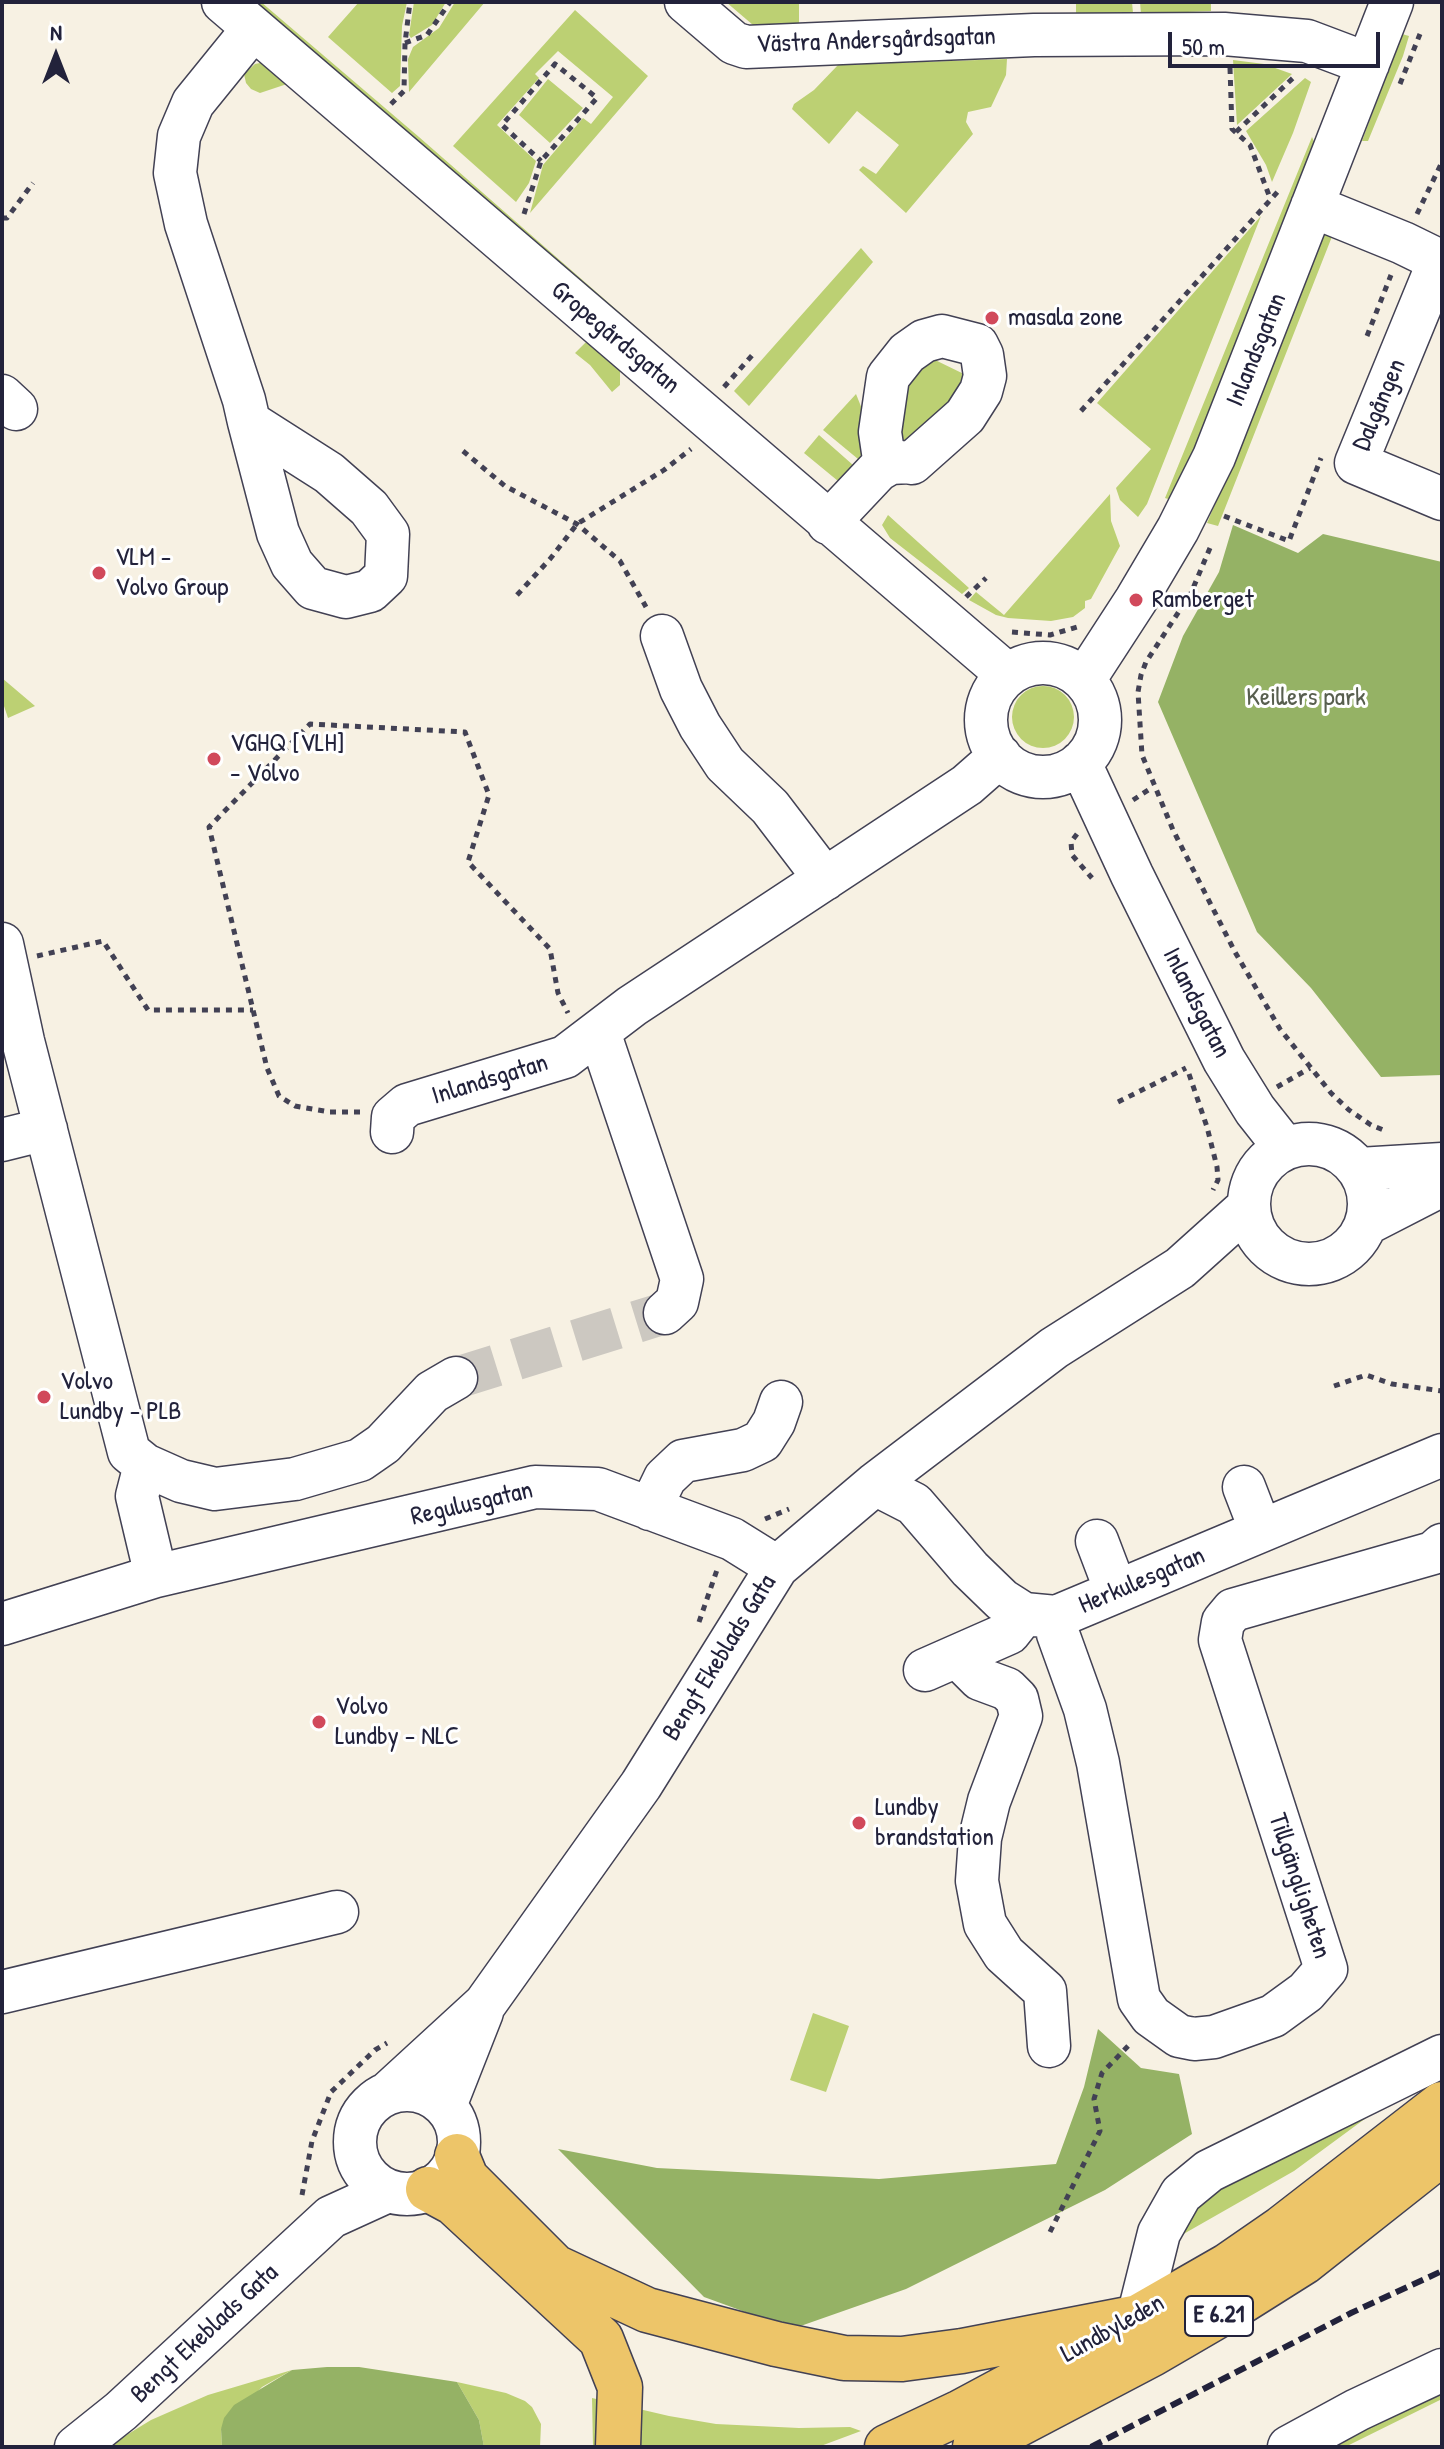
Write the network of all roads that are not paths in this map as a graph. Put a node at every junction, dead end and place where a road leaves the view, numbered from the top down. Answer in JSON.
{"nodes":[{"id":1,"x":686,"y":2,"type":"edge"},
{"id":2,"x":1392,"y":2,"type":"edge"},
{"id":3,"x":238,"y":16,"type":"edge"},
{"id":4,"x":1033,"y":19,"type":"edge"},
{"id":5,"x":1368,"y":64,"type":"junction"},
{"id":6,"x":1287,"y":202,"type":"junction"},
{"id":7,"x":1428,"y":255,"type":"edge"},
{"id":8,"x":249,"y":422,"type":"dead end"},
{"id":9,"x":905,"y":464,"type":"dead end"},
{"id":10,"x":1442,"y":499,"type":"edge"},
{"id":11,"x":828,"y":523,"type":"junction"},
{"id":12,"x":662,"y":636,"type":"road end"},
{"id":13,"x":1008,"y":675,"type":"junction"},
{"id":14,"x":1084,"y":680,"type":"junction"},
{"id":15,"x":1000,"y":756,"type":"junction"},
{"id":16,"x":1080,"y":763,"type":"junction"},
{"id":17,"x":825,"y":879,"type":"junction"},
{"id":18,"x":4,"y":953,"type":"edge"},
{"id":19,"x":578,"y":1047,"type":"junction"},
{"id":20,"x":392,"y":1124,"type":"road end"},
{"id":21,"x":46,"y":1129,"type":"junction"},
{"id":22,"x":2,"y":1140,"type":"edge"},
{"id":23,"x":1285,"y":1148,"type":"junction"},
{"id":24,"x":1442,"y":1164,"type":"edge"},
{"id":25,"x":1359,"y":1169,"type":"junction"},
{"id":26,"x":1442,"y":1185,"type":"edge"},
{"id":27,"x":1249,"y":1206,"type":"junction"},
{"id":28,"x":1366,"y":1224,"type":"junction"},
{"id":29,"x":1266,"y":1247,"type":"junction"},
{"id":30,"x":1180,"y":1268,"type":"junction"},
{"id":31,"x":665,"y":1313,"type":"dead end"},
{"id":32,"x":456,"y":1378,"type":"tunnel mouth"},
{"id":33,"x":781,"y":1402,"type":"dead end"},
{"id":34,"x":1442,"y":1455,"type":"edge"},
{"id":35,"x":145,"y":1465,"type":"junction"},
{"id":36,"x":875,"y":1484,"type":"junction"},
{"id":37,"x":1244,"y":1487,"type":"dead end"},
{"id":38,"x":650,"y":1509,"type":"junction"},
{"id":39,"x":1261,"y":1531,"type":"junction"},
{"id":40,"x":1097,"y":1541,"type":"dead end"},
{"id":41,"x":1442,"y":1545,"type":"edge"},
{"id":42,"x":777,"y":1567,"type":"junction"},
{"id":43,"x":156,"y":1576,"type":"junction"},
{"id":44,"x":1116,"y":1591,"type":"junction"},
{"id":45,"x":1040,"y":1616,"type":"junction"},
{"id":46,"x":2,"y":1624,"type":"edge"},
{"id":47,"x":337,"y":1912,"type":"dead end"},
{"id":48,"x":2,"y":1992,"type":"edge"},
{"id":49,"x":485,"y":2004,"type":"junction"},
{"id":50,"x":1049,"y":2046,"type":"dead end"},
{"id":51,"x":1442,"y":2056,"type":"edge"},
{"id":52,"x":388,"y":2093,"type":"junction"},
{"id":53,"x":1442,"y":2104,"type":"edge"},
{"id":54,"x":445,"y":2106,"type":"junction"},
{"id":55,"x":1442,"y":2153,"type":"edge"},
{"id":56,"x":457,"y":2156,"type":"junction"},
{"id":57,"x":392,"y":2182,"type":"junction"},
{"id":58,"x":1138,"y":2317,"type":"junction"},
{"id":59,"x":1442,"y":2370,"type":"edge"},
{"id":60,"x":76,"y":2447,"type":"edge"},
{"id":61,"x":618,"y":2447,"type":"edge"},
{"id":62,"x":887,"y":2447,"type":"edge"},
{"id":63,"x":975,"y":2447,"type":"edge"},
{"id":64,"x":1289,"y":2447,"type":"edge"}],
"edges":[{"from":1,"to":4,"type":"street","name":"Västra Andersgårdsgatan"},
{"from":2,"to":5,"type":"street","name":"Inlandsgatan"},
{"from":3,"to":8,"type":"street"},
{"from":3,"to":11,"type":"street","name":"Gropegårdsgatan"},
{"from":4,"to":5,"type":"street","name":"Västra Andersgårdsgatan"},
{"from":5,"to":6,"type":"street","name":"Inlandsgatan"},
{"from":6,"to":7,"type":"street"},
{"from":6,"to":14,"type":"street","name":"Inlandsgatan"},
{"from":7,"to":10,"type":"street","name":"Dalgången"},
{"from":9,"to":11,"type":"street"},
{"from":11,"to":13,"type":"street","name":"Gropegårdsgatan"},
{"from":12,"to":17,"type":"street"},
{"from":13,"to":14,"type":"street"},
{"from":13,"to":15,"type":"street"},
{"from":14,"to":16,"type":"street"},
{"from":15,"to":16,"type":"street"},
{"from":15,"to":17,"type":"street","name":"Inlandsgatan"},
{"from":16,"to":23,"type":"street","name":"Inlandsgatan"},
{"from":17,"to":19,"type":"street","name":"Inlandsgatan"},
{"from":18,"to":21,"type":"street"},
{"from":19,"to":20,"type":"street","name":"Inlandsgatan"},
{"from":19,"to":31,"type":"street"},
{"from":21,"to":22,"type":"street"},
{"from":21,"to":35,"type":"street"},
{"from":23,"to":25,"type":"street"},
{"from":23,"to":27,"type":"street"},
{"from":24,"to":25,"type":"street"},
{"from":25,"to":28,"type":"street"},
{"from":26,"to":28,"type":"street"},
{"from":27,"to":29,"type":"street"},
{"from":27,"to":30,"type":"street","name":"Bengt Ekeblads Gata"},
{"from":28,"to":29,"type":"street"},
{"from":29,"to":30,"type":"street","name":"Bengt Ekeblads Gata"},
{"from":30,"to":36,"type":"street","name":"Bengt Ekeblads Gata"},
{"from":32,"to":35,"type":"street"},
{"from":33,"to":38,"type":"street"},
{"from":34,"to":39,"type":"street","name":"Herkulesgatan"},
{"from":35,"to":43,"type":"street"},
{"from":36,"to":42,"type":"street","name":"Bengt Ekeblads Gata"},
{"from":36,"to":45,"type":"street"},
{"from":37,"to":39,"type":"street"},
{"from":38,"to":42,"type":"street","name":"Regulusgatan"},
{"from":38,"to":43,"type":"street","name":"Regulusgatan"},
{"from":39,"to":44,"type":"street","name":"Herkulesgatan"},
{"from":40,"to":44,"type":"street"},
{"from":41,"to":45,"type":"street","name":"Tillgängligheten"},
{"from":42,"to":49,"type":"street","name":"Bengt Ekeblads Gata"},
{"from":43,"to":46,"type":"street","name":"Regulusgatan"},
{"from":44,"to":45,"type":"street","name":"Herkulesgatan"},
{"from":45,"to":50,"type":"street","name":"Herkulesgatan"},
{"from":47,"to":48,"type":"street"},
{"from":49,"to":52,"type":"street","name":"Bengt Ekeblads Gata"},
{"from":49,"to":54,"type":"street","name":"Bengt Ekeblads Gata"},
{"from":51,"to":58,"type":"street"},
{"from":52,"to":54,"type":"street"},
{"from":52,"to":57,"type":"street","name":"Bengt Ekeblads Gata"},
{"from":53,"to":58,"type":"highway","name":"Lundbyleden","number":"E 6.21"},
{"from":54,"to":56,"type":"street"},
{"from":55,"to":63,"type":"highway","name":"Lundbyleden","number":"E 6.21"},
{"from":56,"to":57,"type":"street","name":"Bengt Ekeblads Gata"},
{"from":56,"to":58,"type":"highway"},
{"from":57,"to":60,"type":"street","name":"Bengt Ekeblads Gata"},
{"from":57,"to":61,"type":"highway"},
{"from":58,"to":62,"type":"highway","name":"Lundbyleden","number":"E 6.21"},
{"from":59,"to":64,"type":"street"}]}
